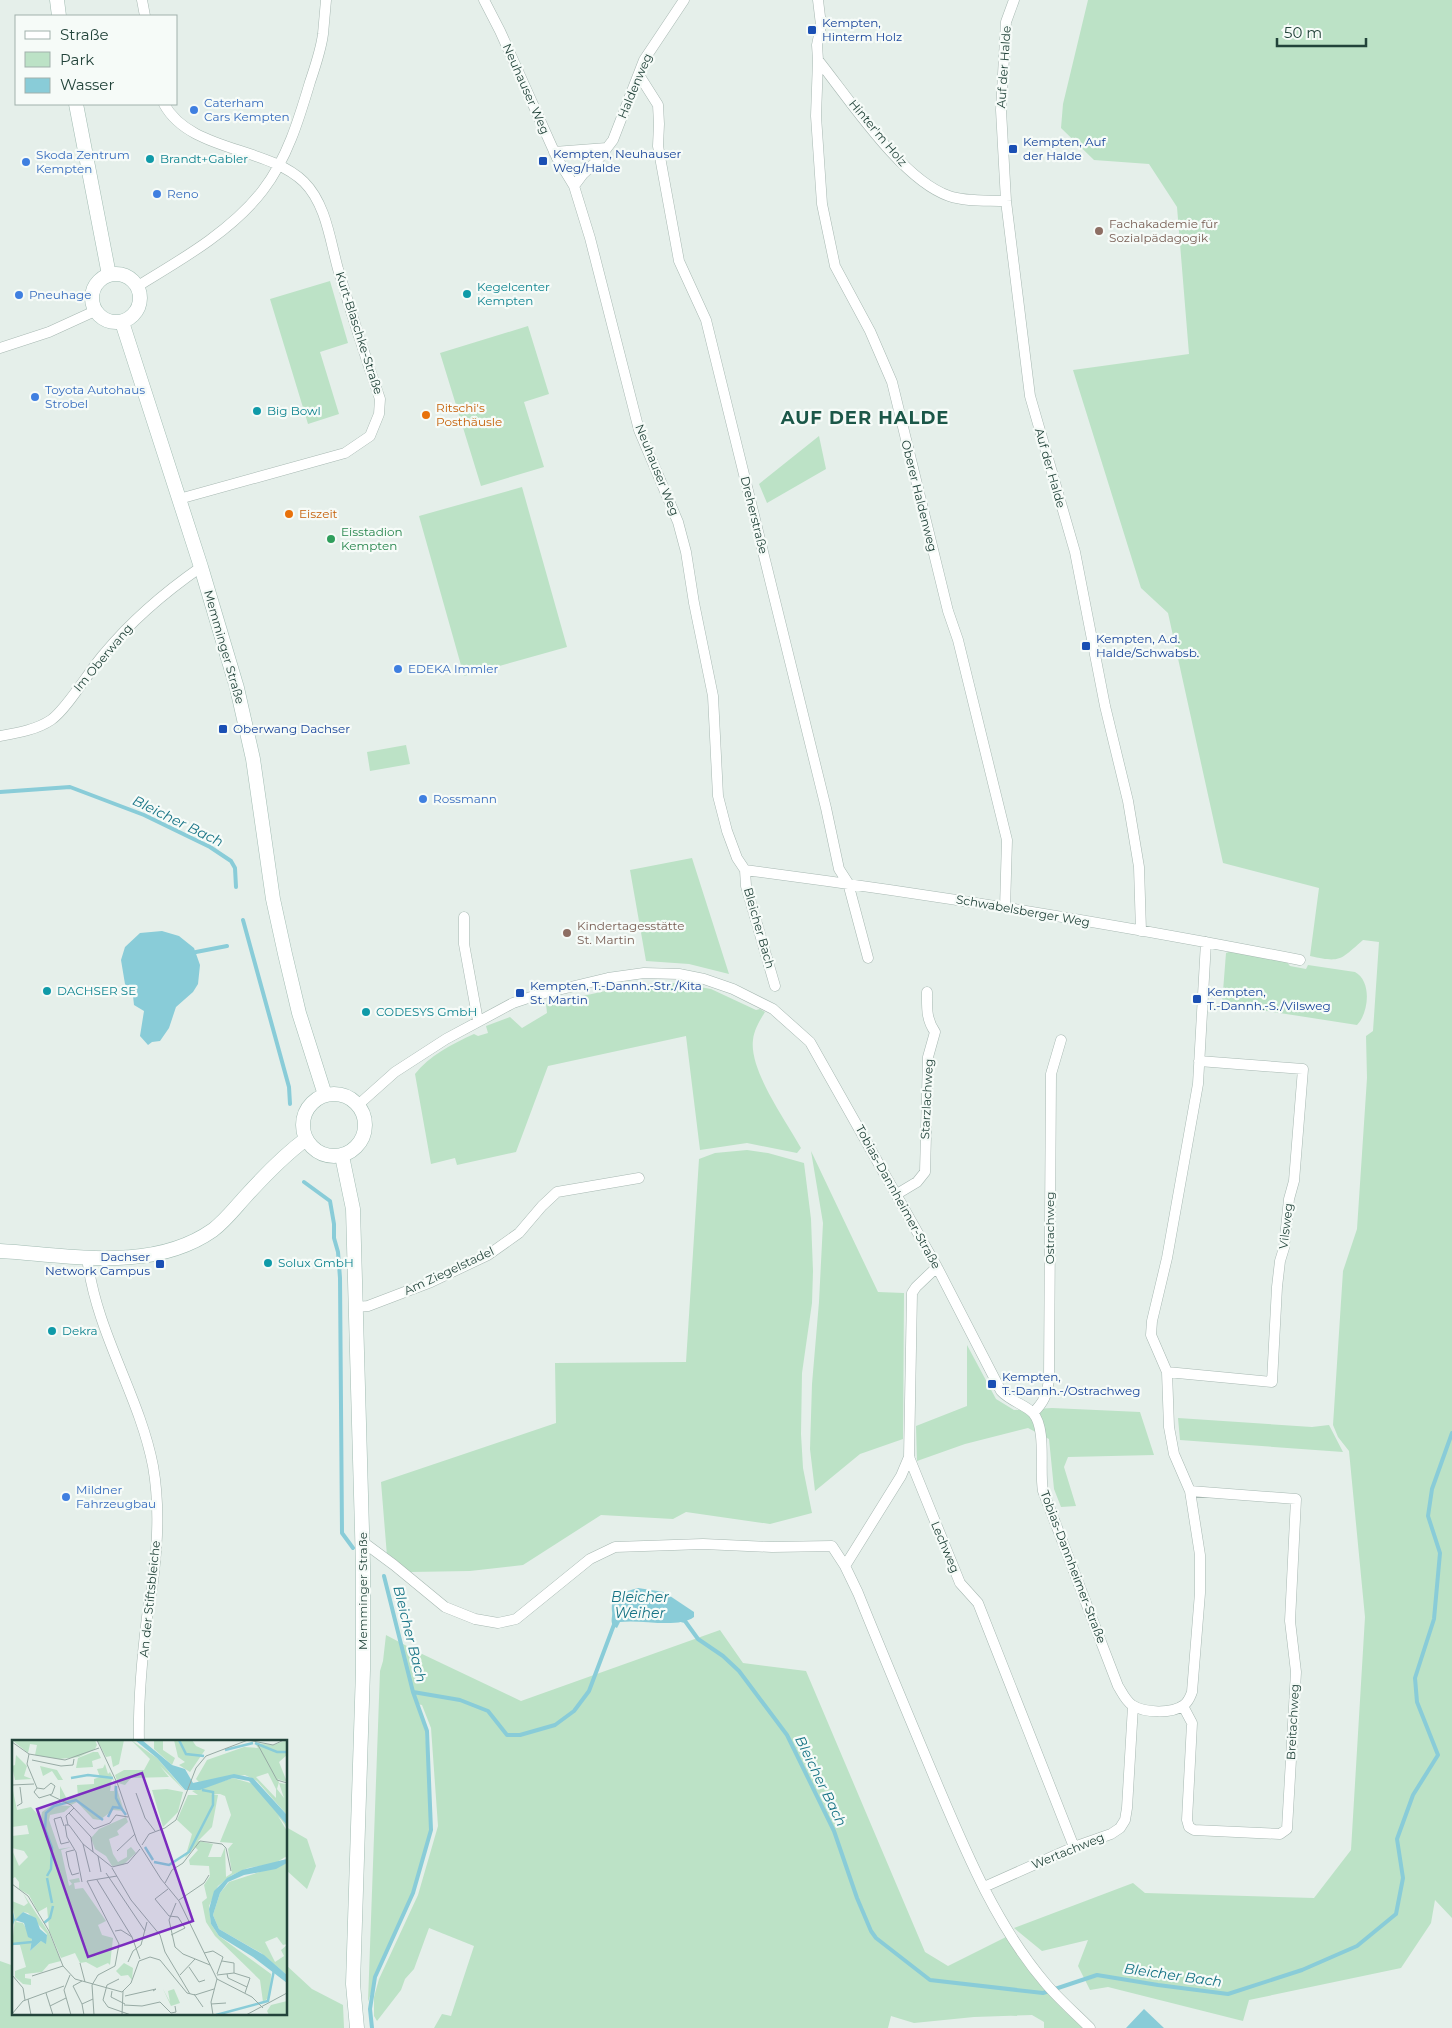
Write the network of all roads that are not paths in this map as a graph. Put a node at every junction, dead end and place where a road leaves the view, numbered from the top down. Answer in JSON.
{"nodes":[{"id":1,"x":56,"y":0,"type":"edge"},
{"id":2,"x":142,"y":0,"type":"edge"},
{"id":3,"x":326,"y":0,"type":"edge"},
{"id":4,"x":484,"y":0,"type":"edge"},
{"id":5,"x":684,"y":0,"type":"edge"},
{"id":6,"x":818,"y":0,"type":"edge"},
{"id":7,"x":1014,"y":0,"type":"edge"},
{"id":8,"x":59,"y":15,"type":"edge"},
{"id":9,"x":145,"y":15,"type":"edge"},
{"id":10,"x":818,"y":60,"type":"junction"},
{"id":11,"x":639,"y":75,"type":"junction"},
{"id":12,"x":76,"y":105,"type":"edge"},
{"id":13,"x":165,"y":105,"type":"edge"},
{"id":14,"x":607,"y":148,"type":"junction"},
{"id":15,"x":554,"y":152,"type":"junction"},
{"id":16,"x":280,"y":166,"type":"junction"},
{"id":17,"x":574,"y":186,"type":"junction"},
{"id":18,"x":1006,"y":201,"type":"junction"},
{"id":19,"x":109,"y":275,"type":"junction"},
{"id":20,"x":136,"y":287,"type":"junction"},
{"id":21,"x":96,"y":311,"type":"junction"},
{"id":22,"x":122,"y":322,"type":"junction"},
{"id":23,"x":0,"y":348,"type":"edge"},
{"id":24,"x":179,"y":499,"type":"junction"},
{"id":25,"x":201,"y":567,"type":"junction"},
{"id":26,"x":0,"y":736,"type":"edge"},
{"id":27,"x":745,"y":870,"type":"junction"},
{"id":28,"x":848,"y":883,"type":"junction"},
{"id":29,"x":1006,"y":908,"type":"junction"},
{"id":30,"x":464,"y":917,"type":"dead end"},
{"id":31,"x":1141,"y":931,"type":"junction"},
{"id":32,"x":1206,"y":942,"type":"junction"},
{"id":33,"x":868,"y":958,"type":"dead end"},
{"id":34,"x":1300,"y":960,"type":"dead end"},
{"id":35,"x":775,"y":986,"type":"dead end"},
{"id":36,"x":927,"y":992,"type":"dead end"},
{"id":37,"x":478,"y":1021,"type":"junction"},
{"id":38,"x":1061,"y":1040,"type":"dead end"},
{"id":39,"x":1199,"y":1061,"type":"junction"},
{"id":40,"x":325,"y":1096,"type":"junction"},
{"id":41,"x":358,"y":1105,"type":"junction"},
{"id":42,"x":306,"y":1140,"type":"junction"},
{"id":43,"x":342,"y":1156,"type":"junction"},
{"id":44,"x":640,"y":1178,"type":"dead end"},
{"id":45,"x":897,"y":1194,"type":"junction"},
{"id":46,"x":0,"y":1251,"type":"edge"},
{"id":47,"x":87,"y":1257,"type":"junction"},
{"id":48,"x":937,"y":1267,"type":"junction"},
{"id":49,"x":357,"y":1307,"type":"junction"},
{"id":50,"x":1167,"y":1372,"type":"junction"},
{"id":51,"x":1033,"y":1413,"type":"junction"},
{"id":52,"x":909,"y":1457,"type":"junction"},
{"id":53,"x":1190,"y":1491,"type":"junction"},
{"id":54,"x":363,"y":1542,"type":"junction"},
{"id":55,"x":845,"y":1566,"type":"junction"},
{"id":56,"x":1133,"y":1706,"type":"junction"},
{"id":57,"x":1183,"y":1706,"type":"junction"},
{"id":58,"x":139,"y":1740,"type":"edge"},
{"id":59,"x":1074,"y":1848,"type":"junction"},
{"id":60,"x":984,"y":1887,"type":"junction"},
{"id":61,"x":357,"y":2028,"type":"edge"},
{"id":62,"x":1090,"y":2028,"type":"edge"}],
"edges":[{"from":1,"to":8,"type":"main road"},
{"from":2,"to":9,"type":"street"},
{"from":3,"to":16,"type":"street"},
{"from":4,"to":15,"type":"street","name":"Neuhauser Weg"},
{"from":5,"to":11,"type":"street","name":"Haldenweg"},
{"from":6,"to":10,"type":"street"},
{"from":7,"to":18,"type":"street","name":"Auf der Halde"},
{"from":10,"to":18,"type":"street","name":"Hinter'm Holz"},
{"from":10,"to":29,"type":"street","name":"Oberer Haldenweg"},
{"from":11,"to":14,"type":"street","name":"Haldenweg"},
{"from":11,"to":28,"type":"street","name":"Dreherstraße"},
{"from":12,"to":19,"type":"main road"},
{"from":13,"to":16,"type":"street","name":"Kurt-Blaschke-Straße"},
{"from":14,"to":15,"type":"street"},
{"from":14,"to":17,"type":"street","name":"Haldenweg"},
{"from":15,"to":17,"type":"street","name":"Neuhauser Weg"},
{"from":16,"to":20,"type":"street"},
{"from":16,"to":24,"type":"street","name":"Kurt-Blaschke-Straße"},
{"from":17,"to":27,"type":"street","name":"Neuhauser Weg"},
{"from":18,"to":31,"type":"street","name":"Auf der Halde"},
{"from":19,"to":20,"type":"main road"},
{"from":19,"to":21,"type":"main road"},
{"from":20,"to":22,"type":"main road"},
{"from":21,"to":22,"type":"main road"},
{"from":21,"to":23,"type":"street"},
{"from":22,"to":24,"type":"main road","name":"Memminger Straße"},
{"from":24,"to":25,"type":"main road","name":"Memminger Straße"},
{"from":25,"to":26,"type":"street","name":"Im Oberwang"},
{"from":25,"to":40,"type":"main road","name":"Memminger Straße"},
{"from":27,"to":28,"type":"street","name":"Schwabelsberger Weg"},
{"from":27,"to":35,"type":"street","name":"Bleicher Bach"},
{"from":28,"to":29,"type":"street","name":"Schwabelsberger Weg"},
{"from":28,"to":33,"type":"street","name":"Dreherstraße"},
{"from":29,"to":31,"type":"street","name":"Schwabelsberger Weg"},
{"from":30,"to":37,"type":"street"},
{"from":31,"to":32,"type":"street","name":"Schwabelsberger Weg"},
{"from":32,"to":34,"type":"street","name":"Schwabelsberger Weg"},
{"from":32,"to":39,"type":"street"},
{"from":36,"to":45,"type":"street","name":"Starzlachweg"},
{"from":37,"to":41,"type":"street","name":"Tobias-Dannheimer-Straße"},
{"from":37,"to":45,"type":"street","name":"Tobias-Dannheimer-Straße"},
{"from":38,"to":51,"type":"street","name":"Ostrachweg"},
{"from":39,"to":50,"type":"street"},
{"from":39,"to":50,"type":"street","name":"Vilsweg"},
{"from":40,"to":41,"type":"main road"},
{"from":40,"to":42,"type":"main road"},
{"from":41,"to":43,"type":"main road"},
{"from":42,"to":43,"type":"main road"},
{"from":42,"to":47,"type":"main road"},
{"from":43,"to":49,"type":"main road","name":"Memminger Straße"},
{"from":44,"to":49,"type":"street","name":"Am Ziegelstadel"},
{"from":45,"to":48,"type":"street","name":"Tobias-Dannheimer-Straße"},
{"from":46,"to":47,"type":"main road"},
{"from":47,"to":58,"type":"street","name":"An der Stiftsbleiche"},
{"from":48,"to":51,"type":"street","name":"Tobias-Dannheimer-Straße"},
{"from":48,"to":52,"type":"street","name":"Lechweg"},
{"from":49,"to":54,"type":"main road","name":"Memminger Straße"},
{"from":50,"to":53,"type":"street"},
{"from":51,"to":56,"type":"street","name":"Tobias-Dannheimer-Straße"},
{"from":52,"to":55,"type":"street"},
{"from":52,"to":59,"type":"street","name":"Lechweg"},
{"from":53,"to":57,"type":"street"},
{"from":53,"to":57,"type":"street","name":"Breitachweg"},
{"from":54,"to":55,"type":"street"},
{"from":54,"to":61,"type":"main road","name":"Memminger Straße"},
{"from":55,"to":60,"type":"street"},
{"from":56,"to":57,"type":"street"},
{"from":56,"to":59,"type":"street","name":"Wertachweg"},
{"from":59,"to":60,"type":"street","name":"Wertachweg"},
{"from":60,"to":62,"type":"street"}]}
